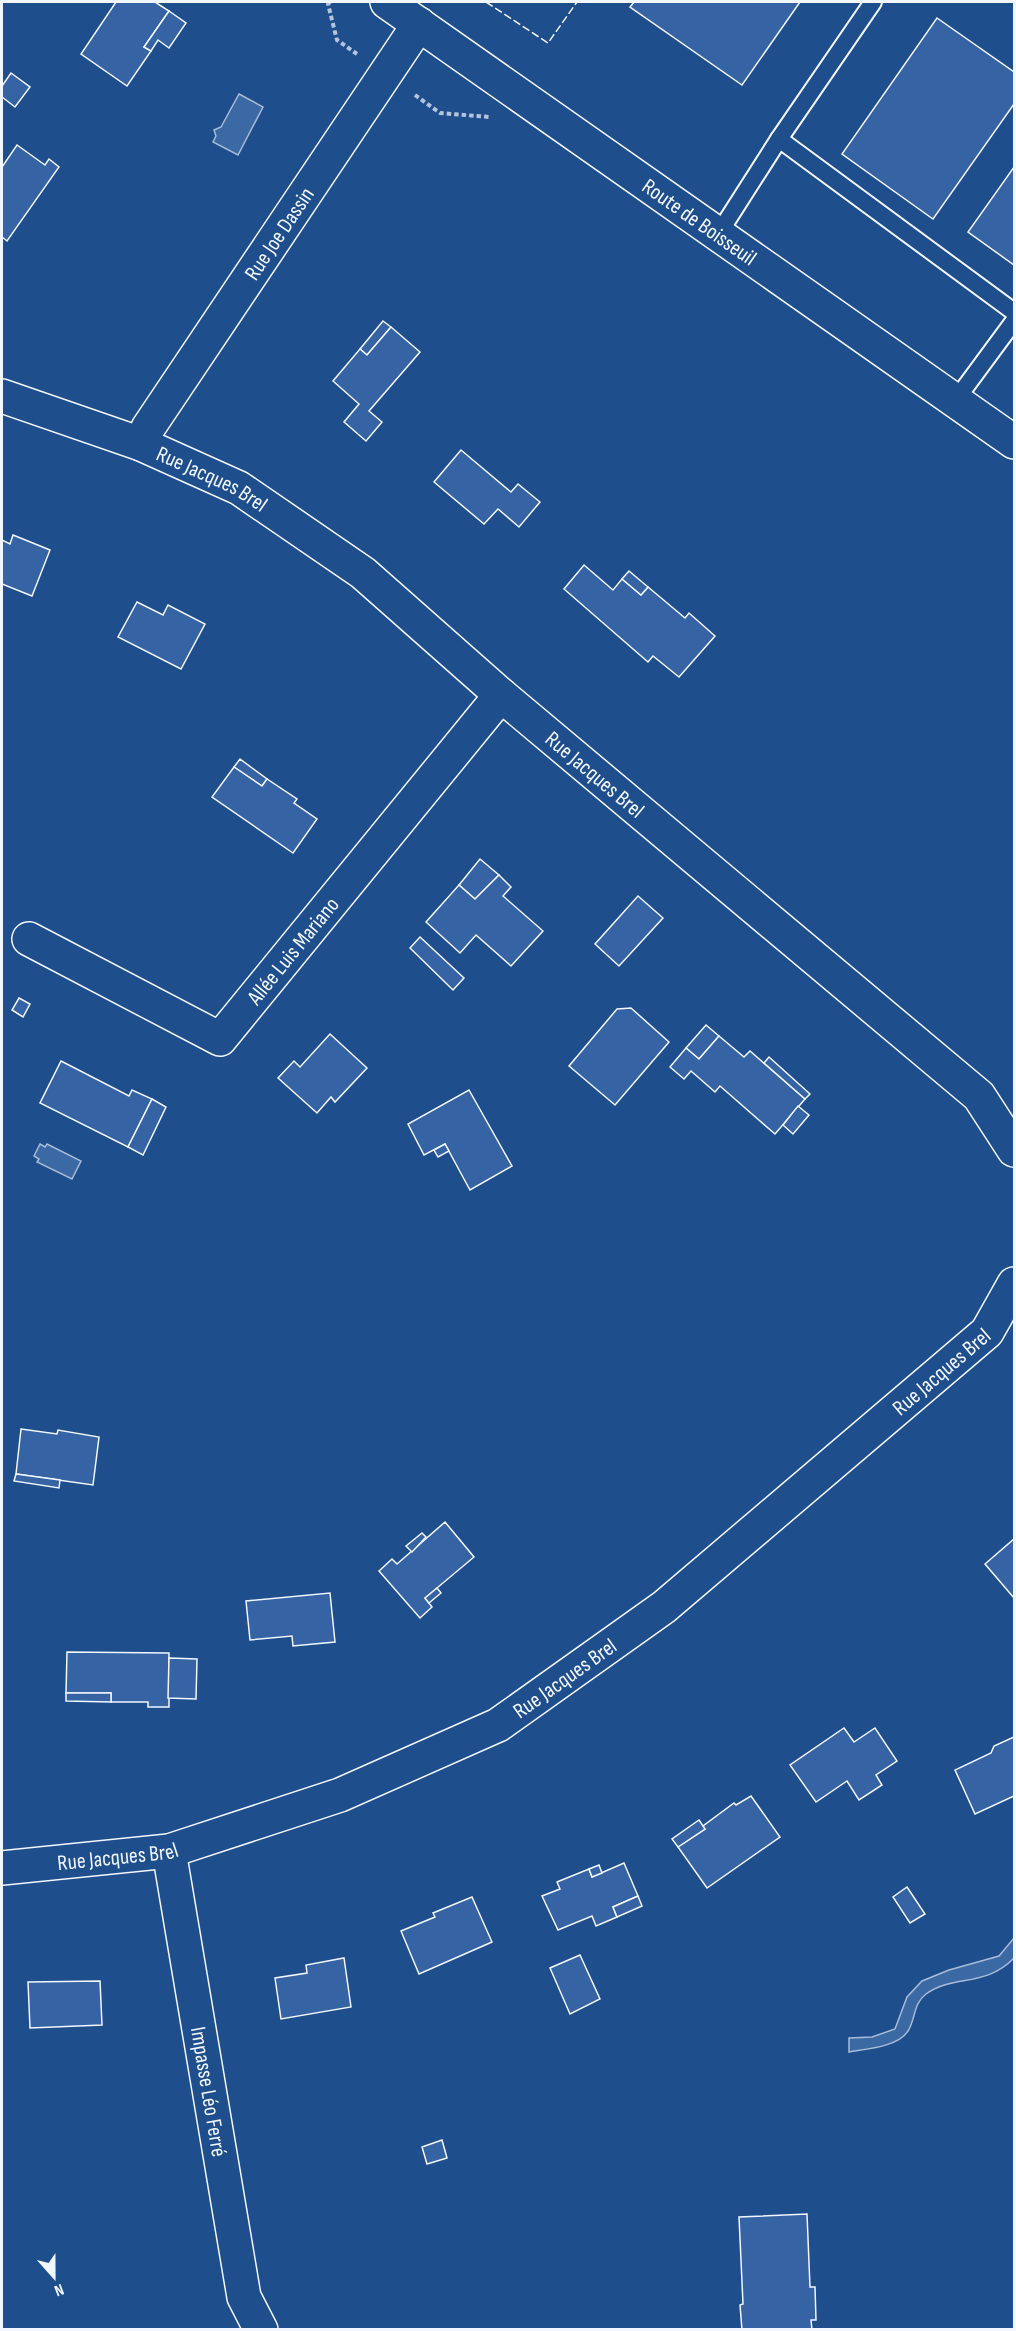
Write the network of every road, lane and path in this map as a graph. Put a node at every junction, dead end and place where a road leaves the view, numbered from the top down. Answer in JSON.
{"nodes":[{"id":1,"x":387,"y":2,"type":"edge"},
{"id":2,"x":873,"y":2,"type":"edge"},
{"id":3,"x":419,"y":24,"type":"junction"},
{"id":4,"x":778,"y":138,"type":"junction"},
{"id":5,"x":719,"y":233,"type":"junction"},
{"id":6,"x":1014,"y":312,"type":"edge"},
{"id":7,"x":1014,"y":321,"type":"edge"},
{"id":8,"x":2,"y":396,"type":"edge"},
{"id":9,"x":955,"y":402,"type":"junction"},
{"id":10,"x":1014,"y":442,"type":"edge"},
{"id":11,"x":141,"y":444,"type":"junction"},
{"id":12,"x":501,"y":696,"type":"junction"},
{"id":13,"x":28,"y":939,"type":"dead end"},
{"id":14,"x":1014,"y":1150,"type":"edge"},
{"id":15,"x":1014,"y":1284,"type":"edge"},
{"id":16,"x":169,"y":1851,"type":"junction"},
{"id":17,"x":2,"y":1868,"type":"edge"},
{"id":18,"x":261,"y":2330,"type":"edge"}],
"edges":[{"from":1,"to":3,"type":"street","name":"Route de Boisseuil"},
{"from":2,"to":4,"type":"lane"},
{"from":3,"to":5,"type":"street","name":"Route de Boisseuil"},
{"from":3,"to":11,"type":"street","name":"Rue Joe Dassin"},
{"from":4,"to":5,"type":"lane"},
{"from":4,"to":6,"type":"lane"},
{"from":5,"to":9,"type":"street","name":"Route de Boisseuil"},
{"from":7,"to":9,"type":"lane"},
{"from":8,"to":11,"type":"street","name":"Rue Jacques Brel"},
{"from":9,"to":10,"type":"street","name":"Route de Boisseuil"},
{"from":11,"to":12,"type":"street","name":"Rue Jacques Brel"},
{"from":12,"to":13,"type":"street","name":"Allée Luis Mariano"},
{"from":12,"to":14,"type":"street","name":"Rue Jacques Brel"},
{"from":15,"to":16,"type":"street","name":"Rue Jacques Brel"},
{"from":16,"to":17,"type":"street","name":"Rue Jacques Brel"},
{"from":16,"to":18,"type":"street","name":"Impasse Léo Ferré"}]}
